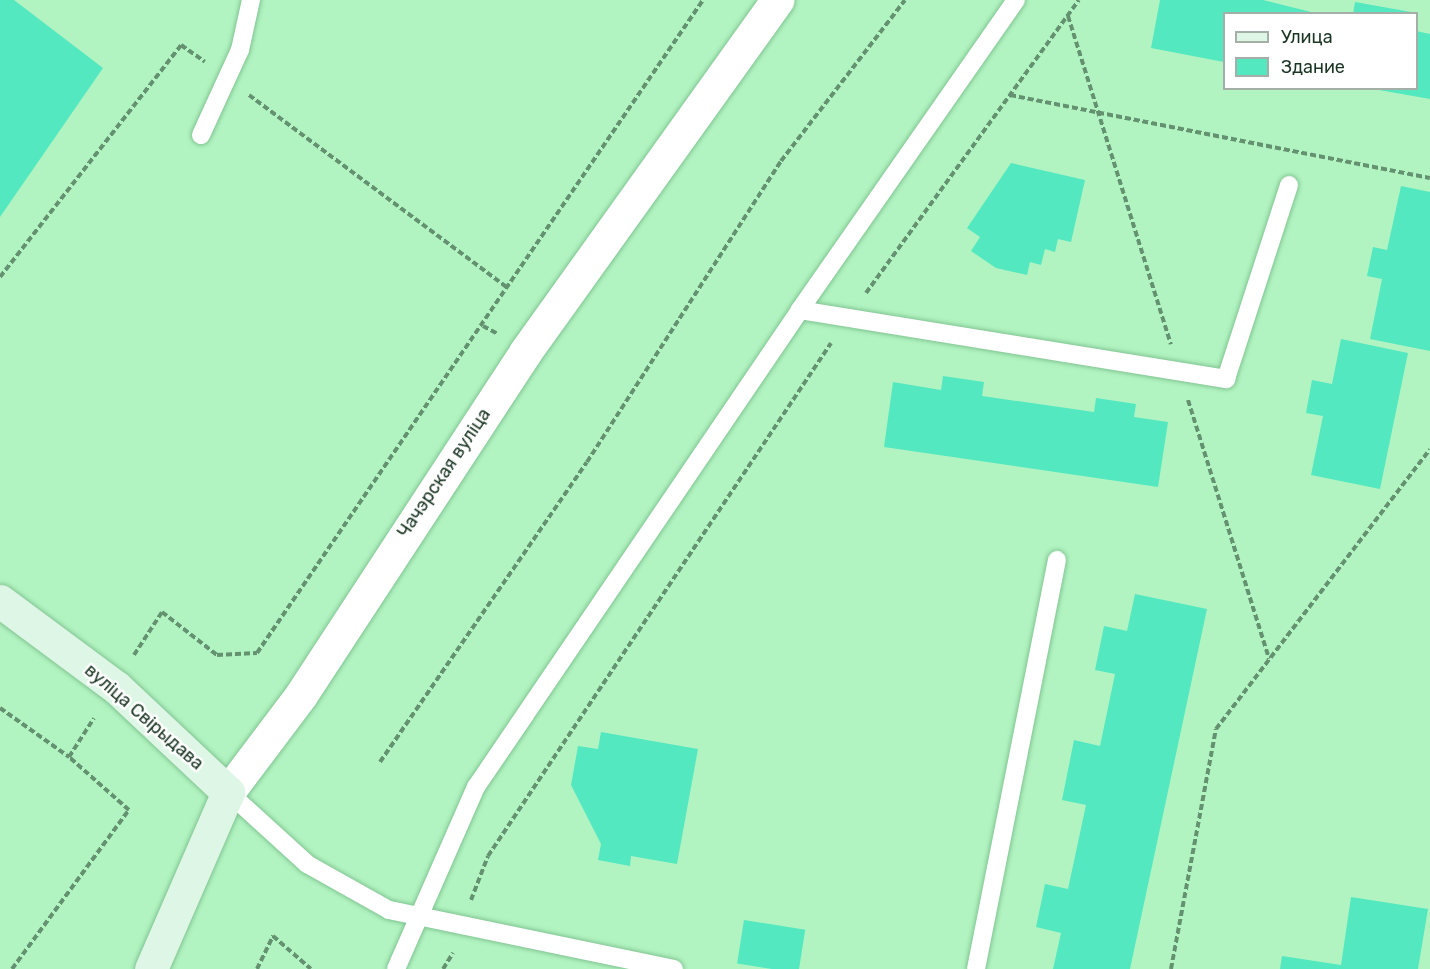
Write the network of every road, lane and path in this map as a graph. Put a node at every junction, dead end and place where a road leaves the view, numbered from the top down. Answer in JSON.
{"nodes":[{"id":1,"x":251,"y":0,"type":"edge"},
{"id":2,"x":703,"y":0,"type":"edge"},
{"id":3,"x":777,"y":0,"type":"edge"},
{"id":4,"x":905,"y":0,"type":"edge"},
{"id":5,"x":1016,"y":0,"type":"edge"},
{"id":6,"x":1079,"y":0,"type":"edge"},
{"id":7,"x":1068,"y":15,"type":"junction"},
{"id":8,"x":225,"y":76,"type":"junction"},
{"id":9,"x":1010,"y":95,"type":"junction"},
{"id":10,"x":1099,"y":112,"type":"junction"},
{"id":11,"x":201,"y":135,"type":"dead end"},
{"id":12,"x":1430,"y":178,"type":"edge"},
{"id":13,"x":1289,"y":185,"type":"dead end"},
{"id":14,"x":0,"y":277,"type":"edge"},
{"id":15,"x":508,"y":288,"type":"junction"},
{"id":16,"x":800,"y":310,"type":"junction"},
{"id":17,"x":848,"y":318,"type":"junction"},
{"id":18,"x":1179,"y":372,"type":"junction"},
{"id":19,"x":1430,"y":449,"type":"edge"},
{"id":20,"x":1057,"y":560,"type":"dead end"},
{"id":21,"x":0,"y":601,"type":"edge"},
{"id":22,"x":134,"y":655,"type":"dead end"},
{"id":23,"x":1269,"y":659,"type":"junction"},
{"id":24,"x":0,"y":708,"type":"edge"},
{"id":25,"x":94,"y":718,"type":"dead end"},
{"id":26,"x":69,"y":757,"type":"junction"},
{"id":27,"x":380,"y":762,"type":"dead end"},
{"id":28,"x":228,"y":792,"type":"junction"},
{"id":29,"x":417,"y":919,"type":"junction"},
{"id":30,"x":462,"y":925,"type":"junction"},
{"id":31,"x":450,"y":953,"type":"dead end"},
{"id":32,"x":12,"y":969,"type":"edge"},
{"id":33,"x":151,"y":969,"type":"edge"},
{"id":34,"x":257,"y":969,"type":"edge"},
{"id":35,"x":311,"y":969,"type":"edge"},
{"id":36,"x":396,"y":969,"type":"edge"},
{"id":37,"x":674,"y":969,"type":"edge"},
{"id":38,"x":976,"y":969,"type":"edge"},
{"id":39,"x":1171,"y":969,"type":"edge"}],
"edges":[{"from":1,"to":8,"type":"lane"},
{"from":2,"to":15,"type":"path"},
{"from":3,"to":28,"type":"street","name":"Чачэрская вуліца"},
{"from":4,"to":27,"type":"path"},
{"from":5,"to":16,"type":"lane"},
{"from":6,"to":7,"type":"path"},
{"from":7,"to":9,"type":"path"},
{"from":7,"to":10,"type":"path"},
{"from":8,"to":11,"type":"lane"},
{"from":8,"to":14,"type":"path"},
{"from":8,"to":15,"type":"path"},
{"from":9,"to":10,"type":"path"},
{"from":9,"to":17,"type":"path"},
{"from":10,"to":12,"type":"path"},
{"from":10,"to":18,"type":"path"},
{"from":13,"to":18,"type":"lane"},
{"from":15,"to":22,"type":"path"},
{"from":16,"to":17,"type":"lane"},
{"from":16,"to":29,"type":"lane"},
{"from":17,"to":18,"type":"lane"},
{"from":17,"to":30,"type":"path"},
{"from":18,"to":23,"type":"path"},
{"from":19,"to":23,"type":"path"},
{"from":20,"to":38,"type":"lane"},
{"from":21,"to":28,"type":"main road","name":"вуліца Свірыдава"},
{"from":23,"to":39,"type":"path"},
{"from":24,"to":26,"type":"path"},
{"from":25,"to":26,"type":"path"},
{"from":26,"to":32,"type":"path"},
{"from":28,"to":29,"type":"lane"},
{"from":28,"to":33,"type":"main road","name":"Чачэрская вуліца"},
{"from":29,"to":30,"type":"lane"},
{"from":29,"to":36,"type":"lane"},
{"from":30,"to":31,"type":"path"},
{"from":30,"to":37,"type":"lane"},
{"from":34,"to":35,"type":"path"}]}
